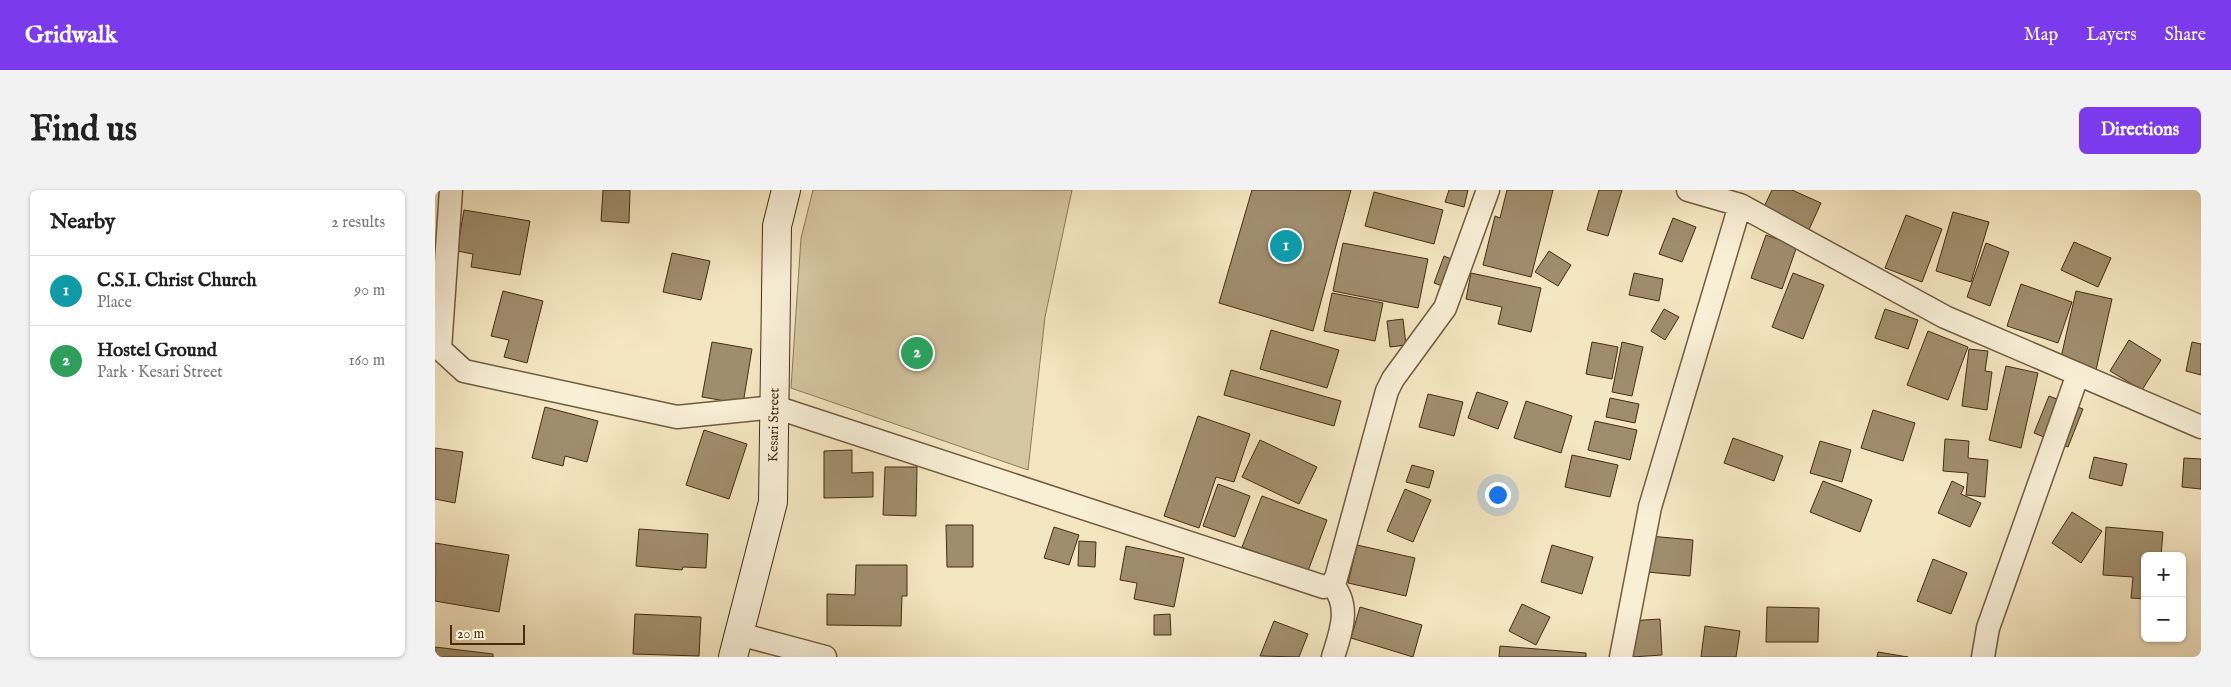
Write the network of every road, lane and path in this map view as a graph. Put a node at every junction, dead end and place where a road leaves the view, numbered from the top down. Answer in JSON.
{"nodes":[{"id":1,"x":451,"y":190,"type":"edge"},
{"id":2,"x":786,"y":190,"type":"edge"},
{"id":3,"x":1488,"y":190,"type":"edge"},
{"id":4,"x":1689,"y":190,"type":"edge"},
{"id":5,"x":1740,"y":205,"type":"junction"},
{"id":6,"x":2078,"y":374,"type":"junction"},
{"id":7,"x":775,"y":407,"type":"junction"},
{"id":8,"x":2201,"y":427,"type":"edge"},
{"id":9,"x":1333,"y":584,"type":"junction"},
{"id":10,"x":736,"y":646,"type":"edge"},
{"id":11,"x":825,"y":657,"type":"edge"},
{"id":12,"x":1333,"y":657,"type":"edge"},
{"id":13,"x":1621,"y":657,"type":"edge"},
{"id":14,"x":1983,"y":657,"type":"edge"}],
"edges":[{"from":1,"to":7,"type":"street"},
{"from":2,"to":7,"type":"street","name":"Kesari Street"},
{"from":3,"to":9,"type":"street"},
{"from":4,"to":5,"type":"street"},
{"from":5,"to":6,"type":"street"},
{"from":5,"to":13,"type":"street"},
{"from":6,"to":8,"type":"street"},
{"from":6,"to":14,"type":"street"},
{"from":7,"to":9,"type":"street"},
{"from":7,"to":10,"type":"street","name":"Kesari Street"},
{"from":9,"to":12,"type":"street"},
{"from":10,"to":11,"type":"street"}]}
